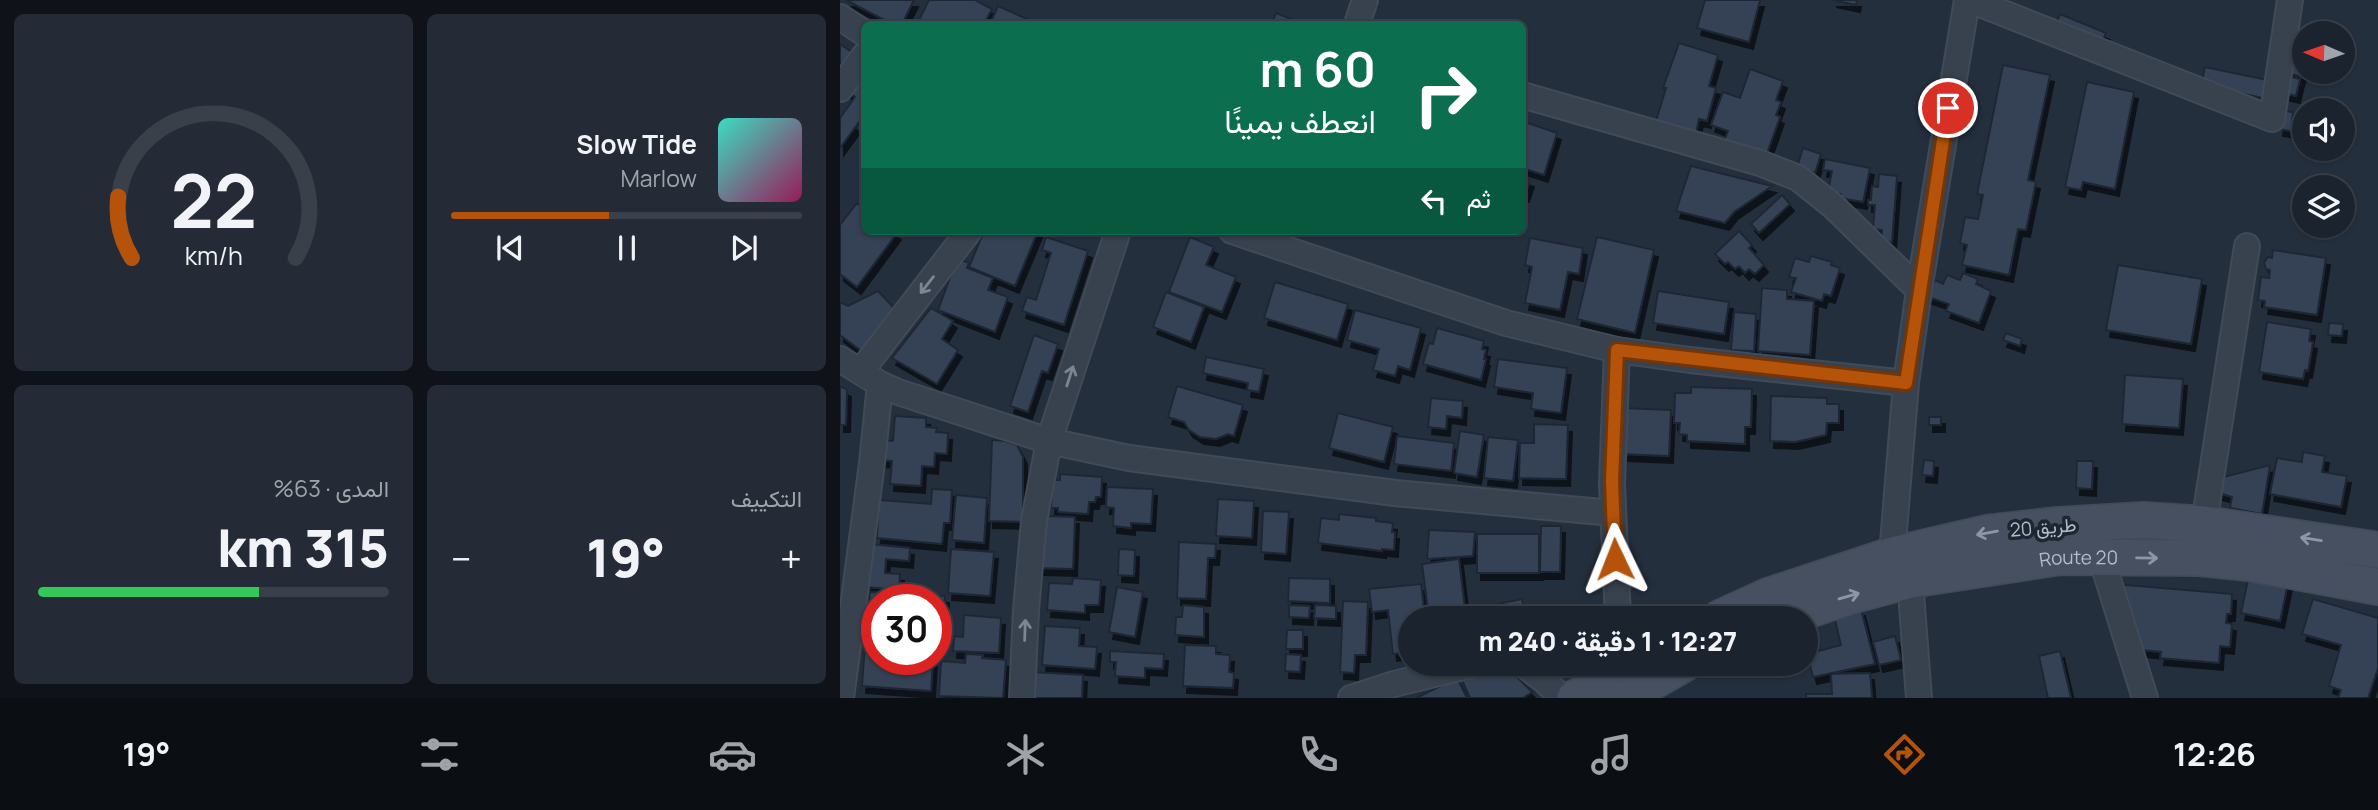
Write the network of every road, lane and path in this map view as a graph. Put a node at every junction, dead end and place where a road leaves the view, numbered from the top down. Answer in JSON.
{"nodes":[{"id":1,"x":1365,"y":0,"type":"edge"},
{"id":2,"x":1968,"y":0,"type":"edge"},
{"id":3,"x":2290,"y":0,"type":"edge"},
{"id":4,"x":840,"y":18,"type":"edge"},
{"id":5,"x":1358,"y":21,"type":"edge"},
{"id":6,"x":861,"y":31,"type":"edge"},
{"id":7,"x":861,"y":60,"type":"edge"},
{"id":8,"x":840,"y":89,"type":"edge"},
{"id":9,"x":1526,"y":96,"type":"edge"},
{"id":10,"x":966,"y":235,"type":"edge"},
{"id":11,"x":1117,"y":235,"type":"edge"},
{"id":12,"x":1263,"y":236,"type":"edge"},
{"id":13,"x":2247,"y":246,"type":"dead end"},
{"id":14,"x":1919,"y":290,"type":"junction"},
{"id":15,"x":1617,"y":350,"type":"junction"},
{"id":16,"x":860,"y":372,"type":"edge"},
{"id":17,"x":1906,"y":383,"type":"junction"},
{"id":18,"x":1049,"y":441,"type":"junction"},
{"id":19,"x":1613,"y":513,"type":"junction"},
{"id":20,"x":2204,"y":524,"type":"junction"},
{"id":21,"x":2378,"y":550,"type":"edge"},
{"id":22,"x":2101,"y":557,"type":"junction"},
{"id":23,"x":1901,"y":568,"type":"junction"},
{"id":24,"x":2378,"y":587,"type":"edge"},
{"id":25,"x":1617,"y":606,"type":"edge"},
{"id":26,"x":1746,"y":606,"type":"edge"},
{"id":27,"x":1818,"y":607,"type":"edge"},
{"id":28,"x":1427,"y":676,"type":"edge"},
{"id":29,"x":1539,"y":676,"type":"edge"},
{"id":30,"x":1622,"y":676,"type":"edge"},
{"id":31,"x":841,"y":698,"type":"edge"},
{"id":32,"x":1022,"y":698,"type":"edge"},
{"id":33,"x":1351,"y":698,"type":"edge"},
{"id":34,"x":1562,"y":698,"type":"edge"},
{"id":35,"x":1576,"y":698,"type":"edge"},
{"id":36,"x":1919,"y":698,"type":"edge"},
{"id":37,"x":2145,"y":698,"type":"edge"}],
"edges":[{"from":1,"to":5,"type":"street"},
{"from":2,"to":3,"type":"street"},
{"from":2,"to":14,"type":"street"},
{"from":4,"to":6,"type":"street"},
{"from":7,"to":8,"type":"street"},
{"from":9,"to":14,"type":"street"},
{"from":10,"to":16,"type":"street","one_way":true},
{"from":18,"to":11,"type":"street","one_way":true},
{"from":12,"to":15,"type":"street"},
{"from":13,"to":20,"type":"street"},
{"from":14,"to":17,"type":"street"},
{"from":15,"to":17,"type":"street"},
{"from":15,"to":19,"type":"street"},
{"from":16,"to":18,"type":"street"},
{"from":16,"to":31,"type":"street"},
{"from":17,"to":23,"type":"street"},
{"from":18,"to":19,"type":"street"},
{"from":32,"to":18,"type":"street","one_way":true},
{"from":19,"to":25,"type":"street"},
{"from":21,"to":20,"type":"main road","name":"طريق 20","one_way":true},
{"from":20,"to":23,"type":"main road","name":"طريق 20","one_way":true},
{"from":22,"to":23,"type":"main road","name":"Route 20"},
{"from":22,"to":24,"type":"main road","name":"Route 20","one_way":true},
{"from":22,"to":37,"type":"street"},
{"from":23,"to":26,"type":"main road","name":"طريق 20"},
{"from":27,"to":23,"type":"main road","name":"Route 20","one_way":true},
{"from":23,"to":36,"type":"street"},
{"from":28,"to":33,"type":"street"},
{"from":29,"to":34,"type":"street"},
{"from":30,"to":35,"type":"main road"}]}
